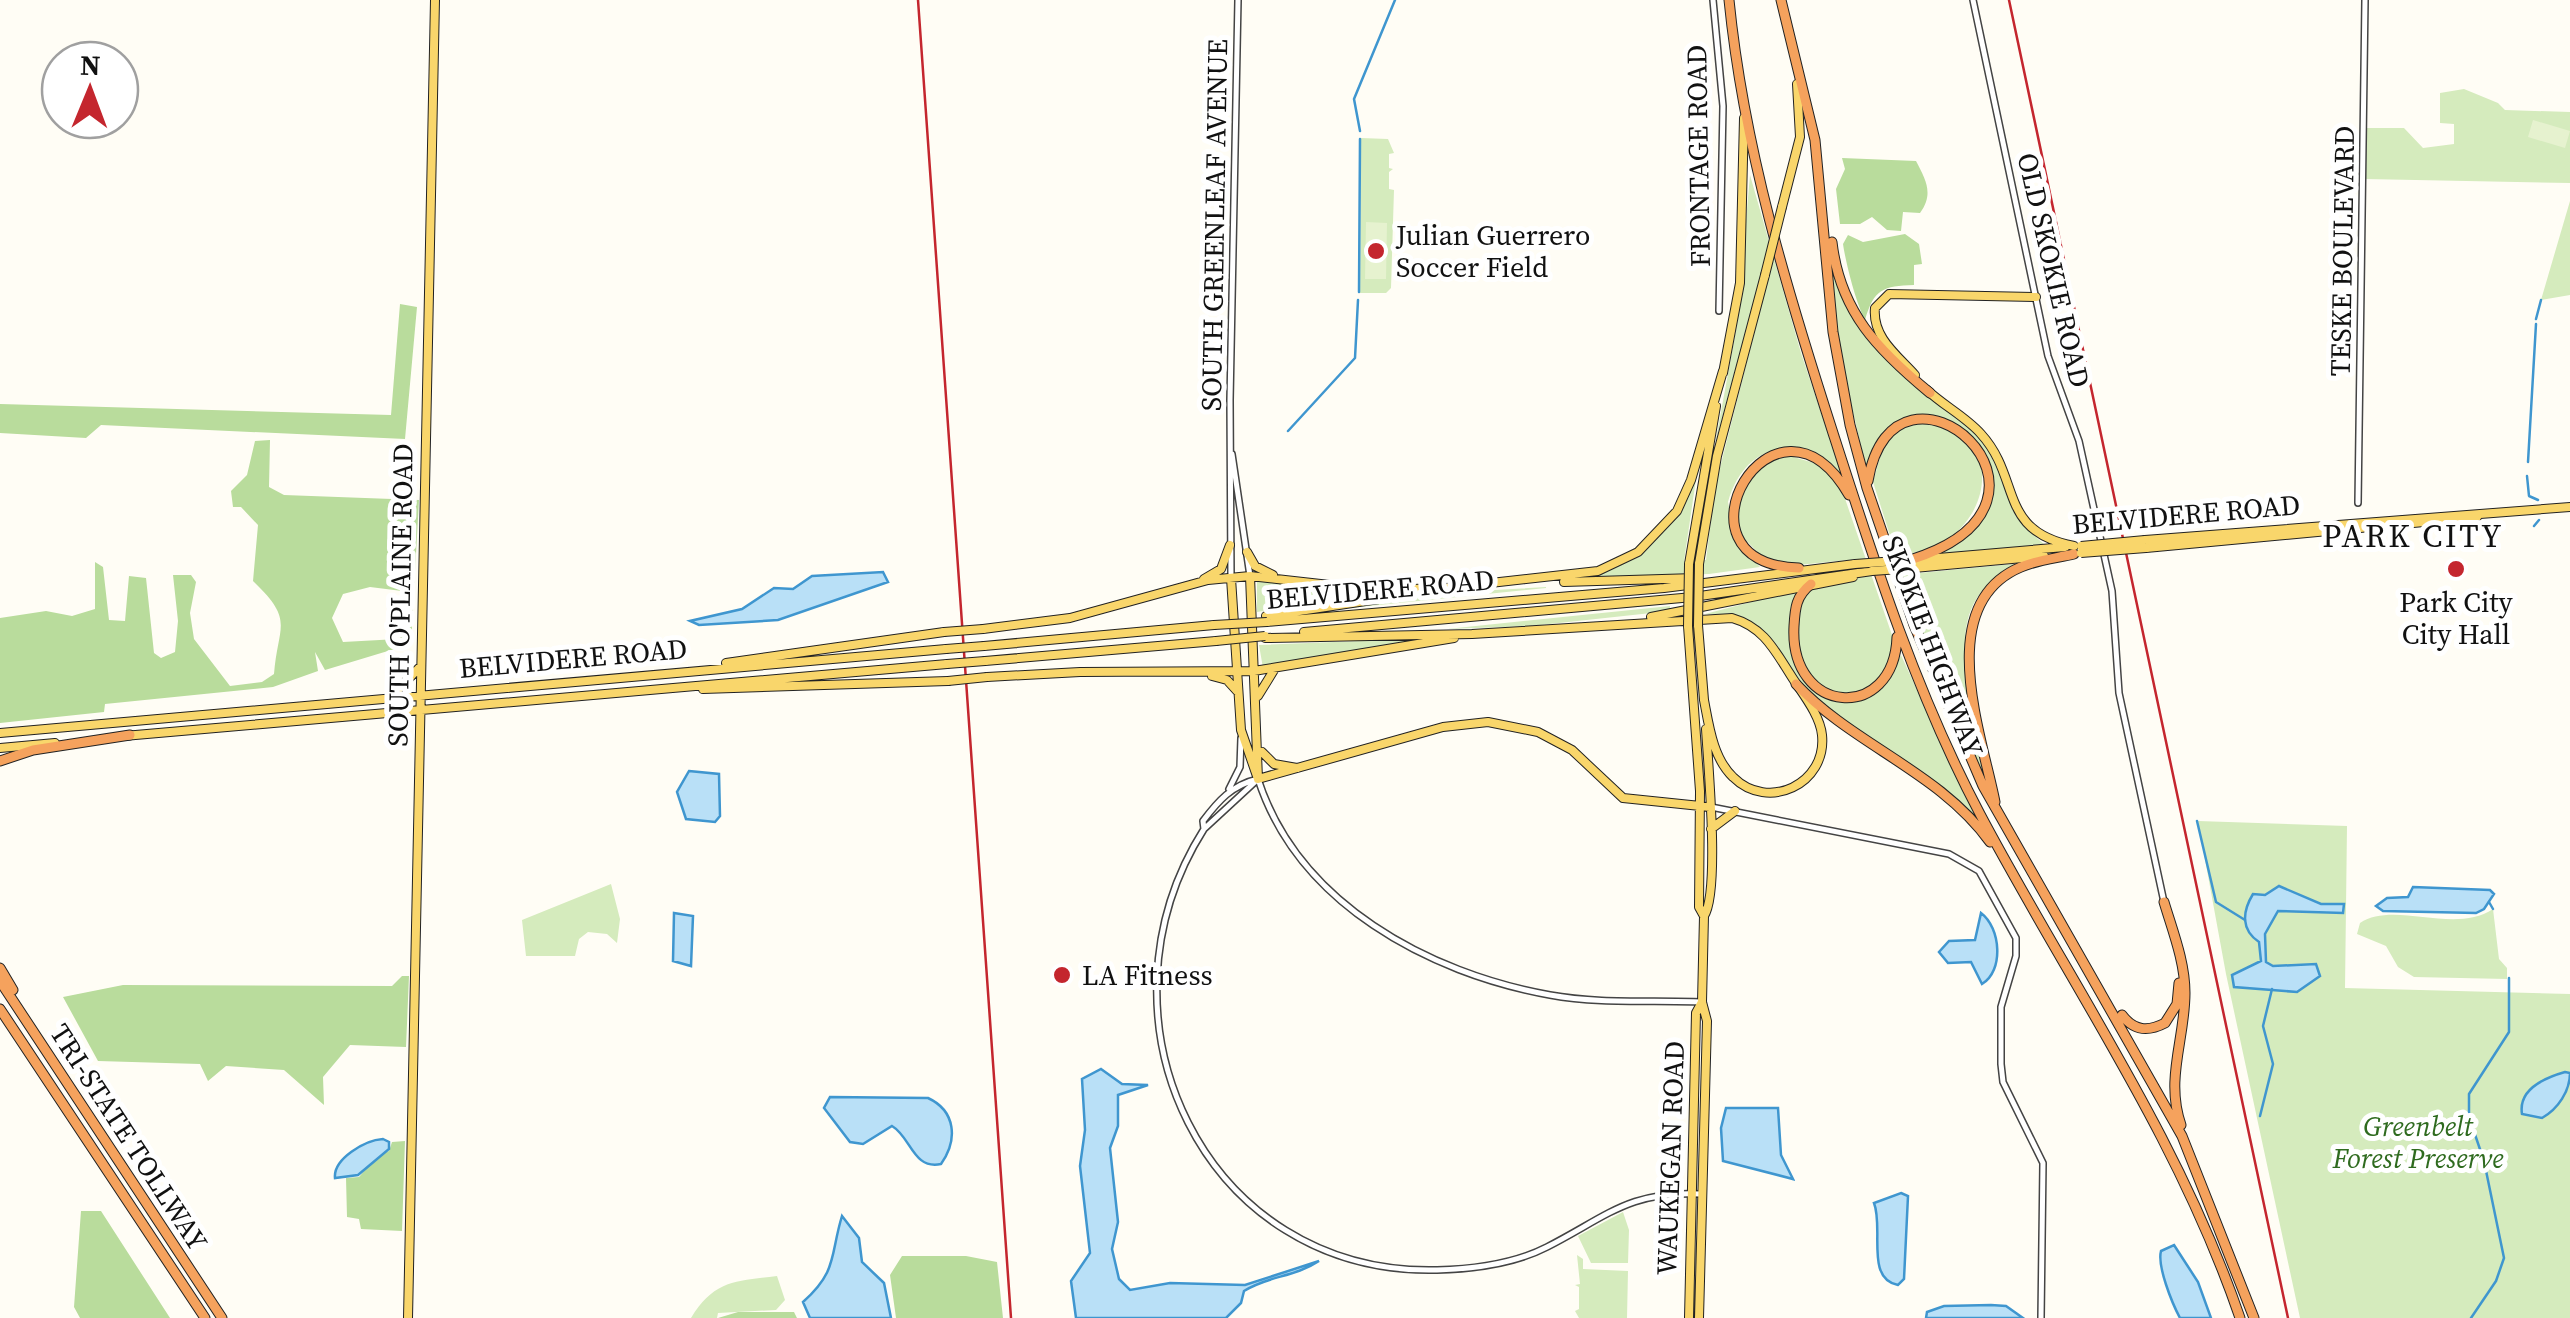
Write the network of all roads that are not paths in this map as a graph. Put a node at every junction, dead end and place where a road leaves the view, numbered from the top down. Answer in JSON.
{"nodes":[{"id":1,"x":435,"y":0,"type":"edge"},
{"id":2,"x":1238,"y":0,"type":"edge"},
{"id":3,"x":1713,"y":0,"type":"edge"},
{"id":4,"x":1729,"y":0,"type":"edge"},
{"id":5,"x":1781,"y":0,"type":"edge"},
{"id":6,"x":1972,"y":0,"type":"edge"},
{"id":7,"x":2366,"y":0,"type":"edge"},
{"id":8,"x":1744,"y":114,"type":"junction"},
{"id":9,"x":1816,"y":140,"type":"junction"},
{"id":10,"x":2036,"y":298,"type":"junction"},
{"id":11,"x":1719,"y":311,"type":"dead end"},
{"id":12,"x":1723,"y":371,"type":"junction"},
{"id":13,"x":1930,"y":393,"type":"junction"},
{"id":14,"x":1231,"y":451,"type":"junction"},
{"id":15,"x":1867,"y":488,"type":"junction"},
{"id":16,"x":2358,"y":504,"type":"dead end"},
{"id":17,"x":2570,"y":508,"type":"edge"},
{"id":18,"x":1858,"y":512,"type":"junction"},
{"id":19,"x":1230,"y":545,"type":"junction"},
{"id":20,"x":2077,"y":550,"type":"junction"},
{"id":21,"x":1247,"y":552,"type":"junction"},
{"id":22,"x":1694,"y":564,"type":"junction"},
{"id":23,"x":1912,"y":564,"type":"junction"},
{"id":24,"x":1799,"y":568,"type":"junction"},
{"id":25,"x":1856,"y":571,"type":"junction"},
{"id":26,"x":1250,"y":576,"type":"junction"},
{"id":27,"x":1736,"y":576,"type":"junction"},
{"id":28,"x":1278,"y":577,"type":"junction"},
{"id":29,"x":1231,"y":578,"type":"junction"},
{"id":30,"x":1198,"y":582,"type":"junction"},
{"id":31,"x":1509,"y":583,"type":"junction"},
{"id":32,"x":1810,"y":584,"type":"junction"},
{"id":33,"x":1446,"y":588,"type":"junction"},
{"id":34,"x":1266,"y":619,"type":"junction"},
{"id":35,"x":1597,"y":624,"type":"junction"},
{"id":36,"x":1693,"y":625,"type":"junction"},
{"id":37,"x":1897,"y":630,"type":"junction"},
{"id":38,"x":1472,"y":634,"type":"junction"},
{"id":39,"x":1265,"y":637,"type":"junction"},
{"id":40,"x":419,"y":668,"type":"junction"},
{"id":41,"x":1274,"y":669,"type":"junction"},
{"id":42,"x":1254,"y":671,"type":"junction"},
{"id":43,"x":1198,"y":672,"type":"junction"},
{"id":44,"x":1238,"y":672,"type":"junction"},
{"id":45,"x":641,"y":675,"type":"junction"},
{"id":46,"x":1796,"y":684,"type":"junction"},
{"id":47,"x":624,"y":692,"type":"junction"},
{"id":48,"x":1239,"y":694,"type":"junction"},
{"id":49,"x":419,"y":695,"type":"junction"},
{"id":50,"x":390,"y":697,"type":"junction"},
{"id":51,"x":1704,"y":700,"type":"junction"},
{"id":52,"x":1256,"y":705,"type":"junction"},
{"id":53,"x":418,"y":710,"type":"junction"},
{"id":54,"x":1241,"y":730,"type":"junction"},
{"id":55,"x":0,"y":733,"type":"edge"},
{"id":56,"x":130,"y":736,"type":"junction"},
{"id":57,"x":1258,"y":744,"type":"junction"},
{"id":58,"x":0,"y":748,"type":"edge"},
{"id":59,"x":0,"y":761,"type":"edge"},
{"id":60,"x":1302,"y":768,"type":"junction"},
{"id":61,"x":1258,"y":779,"type":"junction"},
{"id":62,"x":1221,"y":798,"type":"junction"},
{"id":63,"x":1705,"y":807,"type":"junction"},
{"id":64,"x":1997,"y":810,"type":"junction"},
{"id":65,"x":1735,"y":811,"type":"junction"},
{"id":66,"x":1204,"y":829,"type":"junction"},
{"id":67,"x":1711,"y":829,"type":"junction"},
{"id":68,"x":2023,"y":890,"type":"junction"},
{"id":69,"x":2164,"y":902,"type":"junction"},
{"id":70,"x":1704,"y":916,"type":"junction"},
{"id":71,"x":2088,"y":967,"type":"junction"},
{"id":72,"x":0,"y":968,"type":"edge"},
{"id":73,"x":0,"y":981,"type":"edge"},
{"id":74,"x":1702,"y":1002,"type":"junction"},
{"id":75,"x":0,"y":1010,"type":"edge"},
{"id":76,"x":0,"y":1019,"type":"edge"},
{"id":77,"x":50,"y":1058,"type":"junction"},
{"id":78,"x":89,"y":1143,"type":"junction"},
{"id":79,"x":2194,"y":1168,"type":"junction"},
{"id":80,"x":1696,"y":1194,"type":"junction"},
{"id":81,"x":204,"y":1318,"type":"edge"},
{"id":82,"x":222,"y":1318,"type":"edge"},
{"id":83,"x":408,"y":1318,"type":"edge"},
{"id":84,"x":1688,"y":1318,"type":"edge"},
{"id":85,"x":1699,"y":1318,"type":"edge"},
{"id":86,"x":2041,"y":1318,"type":"edge"},
{"id":87,"x":2240,"y":1318,"type":"edge"},
{"id":88,"x":2254,"y":1318,"type":"edge"}],
"edges":[{"from":1,"to":40,"type":"main road","name":"SOUTH O'PLAINE ROAD"},
{"from":2,"to":14,"type":"street","name":"SOUTH GREENLEAF AVENUE"},
{"from":3,"to":11,"type":"street","name":"FRONTAGE ROAD"},
{"from":4,"to":8,"type":"highway","name":"SKOKIE HIGHWAY"},
{"from":5,"to":9,"type":"highway","name":"SKOKIE HIGHWAY"},
{"from":5,"to":22,"type":"main road","bridge":true},
{"from":6,"to":10,"type":"street","name":"OLD SKOKIE ROAD"},
{"from":7,"to":16,"type":"street","name":"TESKE BOULEVARD"},
{"from":8,"to":12,"type":"main road"},
{"from":8,"to":18,"type":"highway","name":"SKOKIE HIGHWAY"},
{"from":9,"to":13,"type":"highway"},
{"from":9,"to":15,"type":"highway","name":"SKOKIE HIGHWAY"},
{"from":10,"to":13,"type":"main road"},
{"from":10,"to":69,"type":"street","name":"OLD SKOKIE ROAD"},
{"from":12,"to":22,"type":"main road"},
{"from":12,"to":31,"type":"main road"},
{"from":13,"to":20,"type":"main road"},
{"from":14,"to":19,"type":"street","name":"SOUTH GREENLEAF AVENUE"},
{"from":14,"to":21,"type":"street","name":"SOUTH GREENLEAF AVENUE"},
{"from":15,"to":23,"type":"highway"},
{"from":15,"to":64,"type":"highway","name":"SKOKIE HIGHWAY"},
{"from":17,"to":20,"type":"main road","name":"BELVIDERE ROAD","bridge":true},
{"from":18,"to":24,"type":"highway"},
{"from":18,"to":37,"type":"highway","name":"SKOKIE HIGHWAY"},
{"from":19,"to":29,"type":"street","name":"SOUTH GREENLEAF AVENUE"},
{"from":19,"to":30,"type":"main road"},
{"from":20,"to":23,"type":"main road","name":"BELVIDERE ROAD"},
{"from":20,"to":64,"type":"highway"},
{"from":21,"to":26,"type":"street","name":"SOUTH GREENLEAF AVENUE"},
{"from":21,"to":28,"type":"main road"},
{"from":22,"to":36,"type":"main road","bridge":true},
{"from":23,"to":25,"type":"main road","name":"BELVIDERE ROAD","bridge":true},
{"from":23,"to":25,"type":"main road","name":"BELVIDERE ROAD","bridge":true},
{"from":24,"to":25,"type":"main road","name":"BELVIDERE ROAD"},
{"from":24,"to":27,"type":"main road","name":"BELVIDERE ROAD"},
{"from":25,"to":32,"type":"main road"},
{"from":25,"to":39,"type":"main road","name":"BELVIDERE ROAD"},
{"from":26,"to":28,"type":"main road"},
{"from":26,"to":29,"type":"main road"},
{"from":26,"to":42,"type":"main road"},
{"from":27,"to":31,"type":"main road"},
{"from":27,"to":34,"type":"main road","name":"BELVIDERE ROAD"},
{"from":28,"to":33,"type":"main road"},
{"from":29,"to":30,"type":"main road"},
{"from":29,"to":44,"type":"main road"},
{"from":30,"to":45,"type":"main road","bridge":true},
{"from":31,"to":33,"type":"main road"},
{"from":32,"to":35,"type":"main road"},
{"from":32,"to":37,"type":"highway"},
{"from":33,"to":34,"type":"main road"},
{"from":34,"to":45,"type":"main road","name":"BELVIDERE ROAD","bridge":true},
{"from":35,"to":38,"type":"main road"},
{"from":35,"to":46,"type":"main road"},
{"from":36,"to":51,"type":"main road"},
{"from":36,"to":63,"type":"main road"},
{"from":37,"to":68,"type":"highway","name":"SKOKIE HIGHWAY"},
{"from":38,"to":39,"type":"main road"},
{"from":38,"to":41,"type":"main road"},
{"from":39,"to":47,"type":"main road","name":"BELVIDERE ROAD","bridge":true},
{"from":40,"to":49,"type":"main road","name":"SOUTH O'PLAINE ROAD"},
{"from":40,"to":50,"type":"main road"},
{"from":41,"to":42,"type":"main road"},
{"from":41,"to":52,"type":"main road"},
{"from":42,"to":44,"type":"main road"},
{"from":42,"to":52,"type":"main road"},
{"from":43,"to":44,"type":"main road"},
{"from":43,"to":47,"type":"main road","bridge":true},
{"from":43,"to":48,"type":"main road"},
{"from":44,"to":48,"type":"main road"},
{"from":45,"to":49,"type":"main road","name":"BELVIDERE ROAD"},
{"from":46,"to":51,"type":"main road"},
{"from":46,"to":68,"type":"highway"},
{"from":47,"to":53,"type":"main road","name":"BELVIDERE ROAD"},
{"from":48,"to":54,"type":"main road"},
{"from":49,"to":50,"type":"main road","name":"BELVIDERE ROAD"},
{"from":49,"to":53,"type":"main road","name":"SOUTH O'PLAINE ROAD"},
{"from":50,"to":55,"type":"main road","name":"BELVIDERE ROAD"},
{"from":51,"to":63,"type":"main road"},
{"from":52,"to":57,"type":"main road"},
{"from":53,"to":56,"type":"main road","name":"BELVIDERE ROAD"},
{"from":53,"to":83,"type":"main road","name":"SOUTH O'PLAINE ROAD"},
{"from":54,"to":61,"type":"main road"},
{"from":54,"to":62,"type":"street"},
{"from":56,"to":58,"type":"main road","name":"BELVIDERE ROAD"},
{"from":56,"to":59,"type":"highway"},
{"from":57,"to":60,"type":"main road"},
{"from":57,"to":61,"type":"main road"},
{"from":60,"to":61,"type":"main road"},
{"from":60,"to":63,"type":"main road"},
{"from":61,"to":62,"type":"street"},
{"from":61,"to":66,"type":"street"},
{"from":61,"to":74,"type":"street"},
{"from":62,"to":66,"type":"street"},
{"from":63,"to":65,"type":"street"},
{"from":63,"to":67,"type":"main road","name":"WAUKEGAN ROAD"},
{"from":63,"to":70,"type":"main road","name":"WAUKEGAN ROAD"},
{"from":64,"to":71,"type":"highway","name":"SKOKIE HIGHWAY"},
{"from":65,"to":67,"type":"main road"},
{"from":65,"to":86,"type":"street"},
{"from":66,"to":80,"type":"street"},
{"from":67,"to":70,"type":"main road","name":"WAUKEGAN ROAD"},
{"from":68,"to":87,"type":"highway","name":"SKOKIE HIGHWAY"},
{"from":69,"to":71,"type":"highway"},
{"from":69,"to":79,"type":"highway"},
{"from":70,"to":74,"type":"main road","name":"WAUKEGAN ROAD"},
{"from":71,"to":79,"type":"highway","name":"SKOKIE HIGHWAY"},
{"from":72,"to":77,"type":"highway"},
{"from":73,"to":77,"type":"highway","name":"TRI-STATE TOLLWAY"},
{"from":74,"to":80,"type":"main road","name":"WAUKEGAN ROAD"},
{"from":75,"to":78,"type":"highway","name":"TRI-STATE TOLLWAY"},
{"from":76,"to":78,"type":"highway"},
{"from":77,"to":82,"type":"highway","name":"TRI-STATE TOLLWAY"},
{"from":78,"to":81,"type":"highway","name":"TRI-STATE TOLLWAY"},
{"from":79,"to":88,"type":"highway","name":"SKOKIE HIGHWAY"},
{"from":80,"to":84,"type":"main road","name":"WAUKEGAN ROAD"},
{"from":80,"to":85,"type":"main road","name":"WAUKEGAN ROAD"}]}
